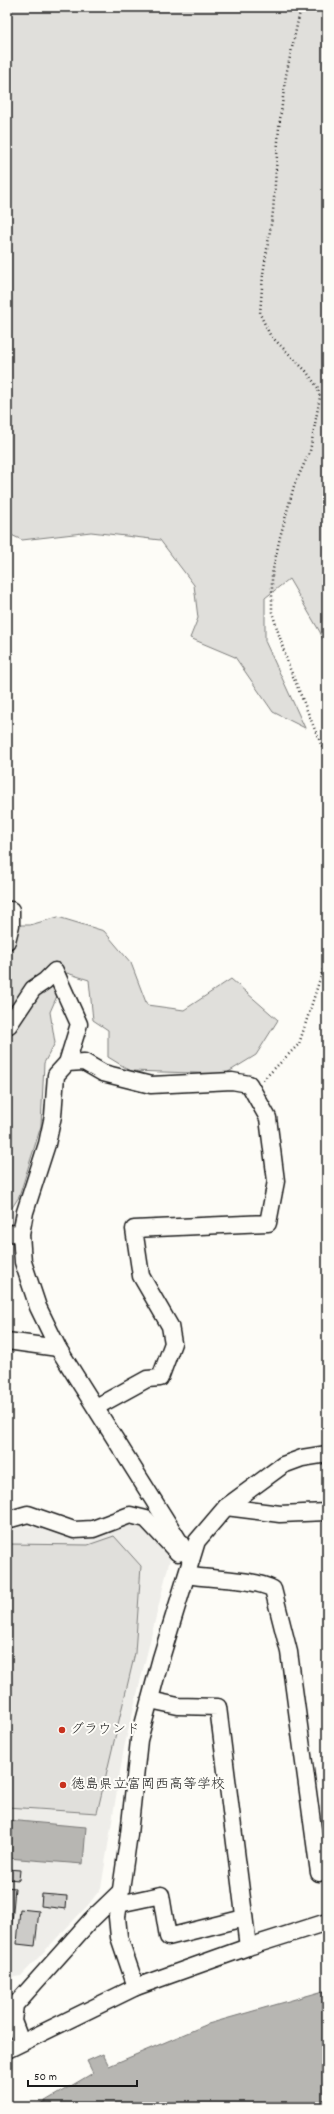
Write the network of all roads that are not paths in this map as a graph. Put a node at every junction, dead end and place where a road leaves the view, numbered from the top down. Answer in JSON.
{"nodes":[{"id":1,"x":7,"y":910,"type":"edge"},
{"id":2,"x":7,"y":941,"type":"edge"},
{"id":3,"x":7,"y":1021,"type":"edge"},
{"id":4,"x":66,"y":1063,"type":"junction"},
{"id":5,"x":14,"y":1233,"type":"edge"},
{"id":6,"x":7,"y":1341,"type":"edge"},
{"id":7,"x":58,"y":1348,"type":"junction"},
{"id":8,"x":96,"y":1407,"type":"junction"},
{"id":9,"x":327,"y":1454,"type":"edge"},
{"id":10,"x":226,"y":1507,"type":"junction"},
{"id":11,"x":327,"y":1512,"type":"edge"},
{"id":12,"x":7,"y":1520,"type":"edge"},
{"id":13,"x":189,"y":1557,"type":"junction"},
{"id":14,"x":187,"y":1575,"type":"junction"},
{"id":15,"x":150,"y":1700,"type":"junction"},
{"id":16,"x":319,"y":1873,"type":"dead end"},
{"id":17,"x":119,"y":1898,"type":"junction"},
{"id":18,"x":244,"y":1918,"type":"junction"},
{"id":19,"x":327,"y":1922,"type":"edge"},
{"id":20,"x":248,"y":1947,"type":"junction"},
{"id":21,"x":136,"y":1987,"type":"junction"},
{"id":22,"x":21,"y":2042,"type":"junction"},
{"id":23,"x":7,"y":2050,"type":"edge"}],
"edges":[{"from":1,"to":2,"type":"street"},
{"from":3,"to":4,"type":"street"},
{"from":4,"to":5,"type":"street"},
{"from":4,"to":8,"type":"street"},
{"from":5,"to":7,"type":"street"},
{"from":6,"to":7,"type":"street"},
{"from":7,"to":8,"type":"street"},
{"from":8,"to":13,"type":"street"},
{"from":9,"to":10,"type":"street"},
{"from":10,"to":11,"type":"street"},
{"from":10,"to":13,"type":"street"},
{"from":12,"to":13,"type":"street"},
{"from":13,"to":14,"type":"street"},
{"from":14,"to":15,"type":"street"},
{"from":14,"to":16,"type":"street"},
{"from":15,"to":17,"type":"street"},
{"from":15,"to":18,"type":"street"},
{"from":17,"to":18,"type":"street"},
{"from":17,"to":21,"type":"street"},
{"from":17,"to":22,"type":"street"},
{"from":18,"to":20,"type":"street"},
{"from":19,"to":20,"type":"street"},
{"from":20,"to":21,"type":"street"},
{"from":21,"to":22,"type":"street"},
{"from":22,"to":23,"type":"street"}]}
